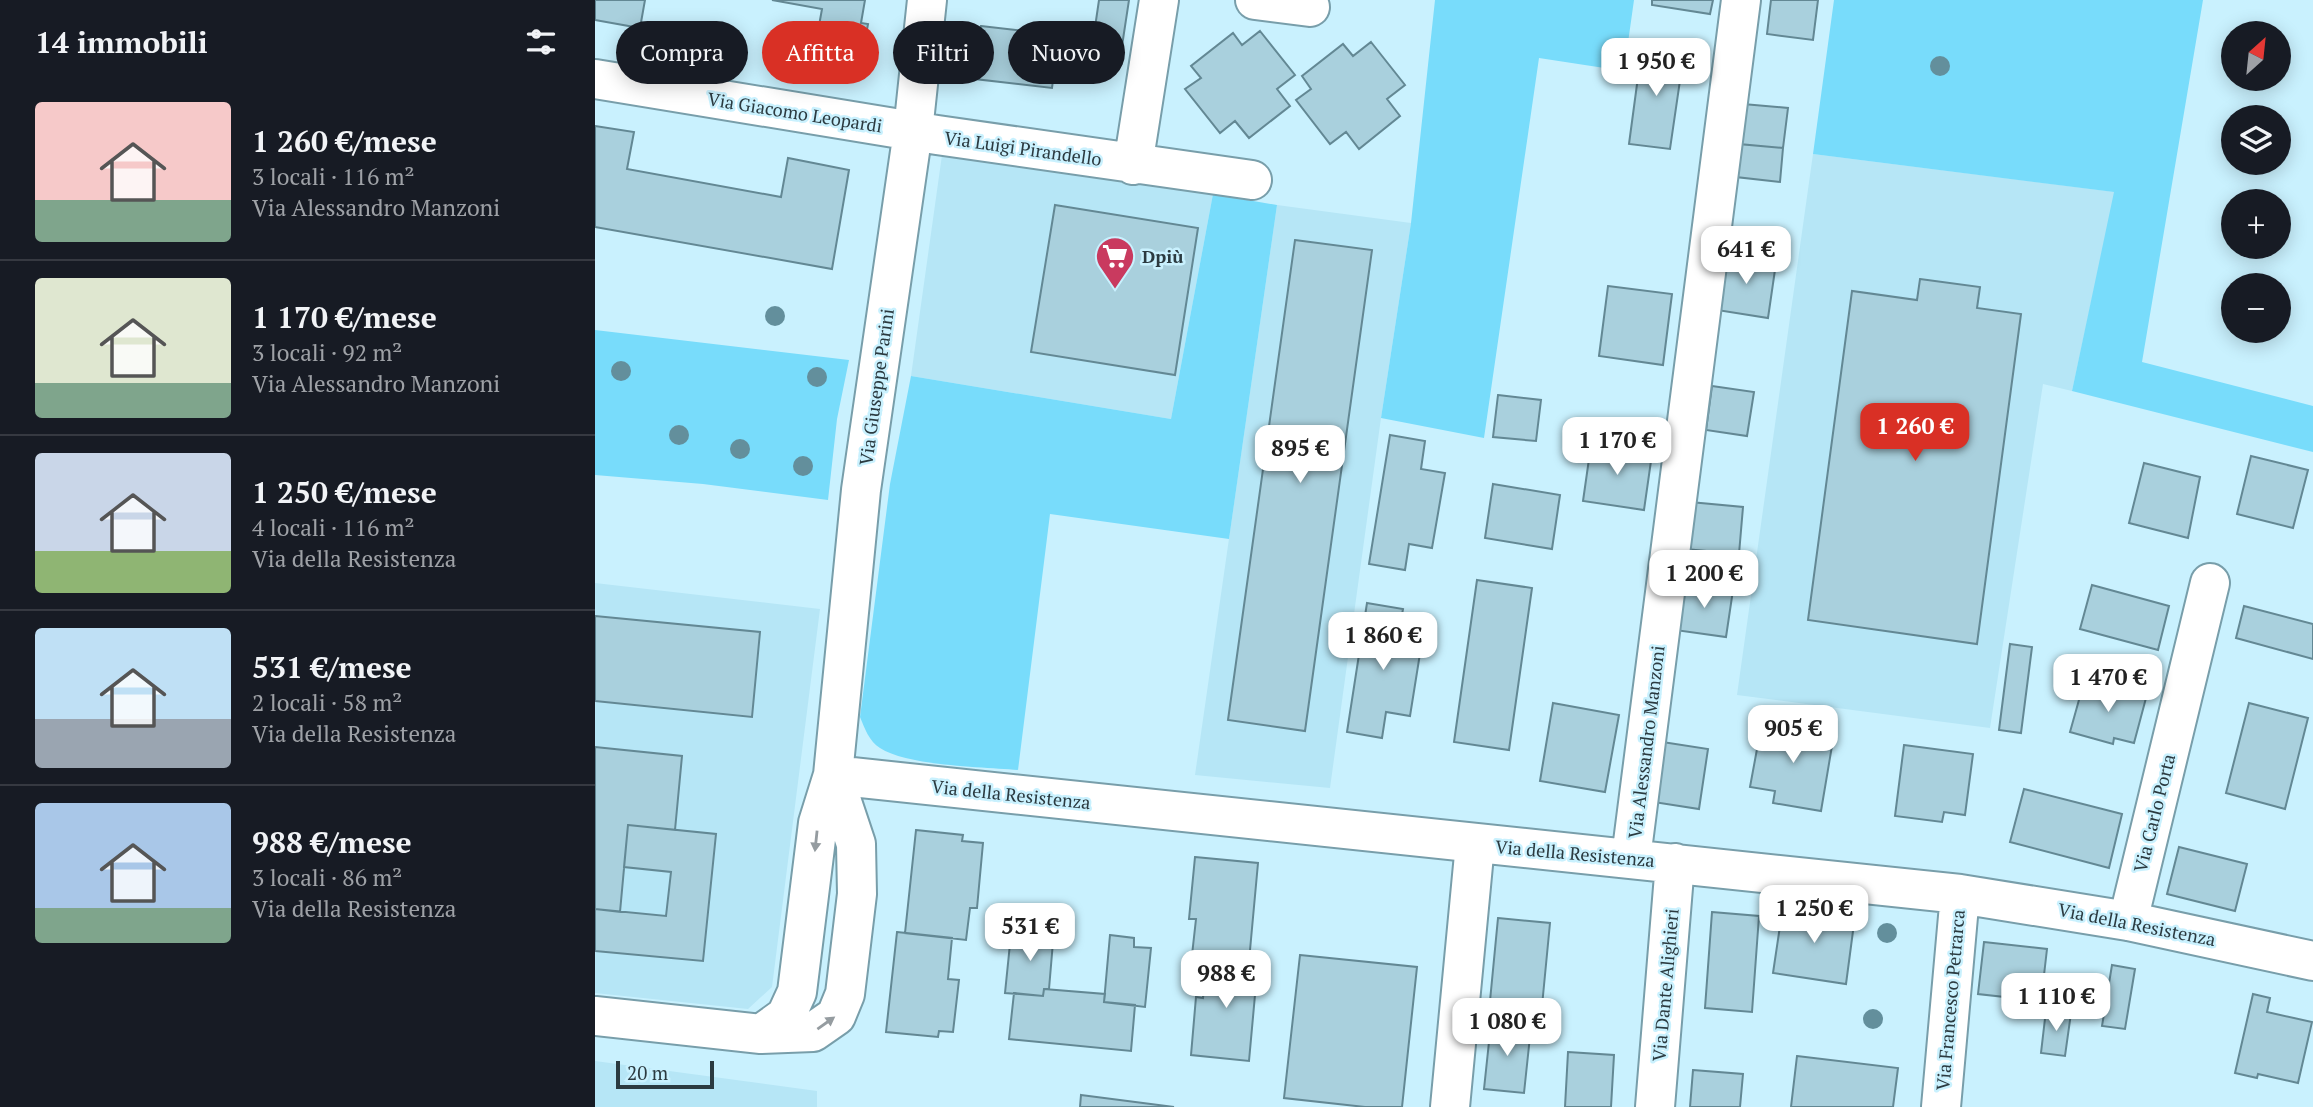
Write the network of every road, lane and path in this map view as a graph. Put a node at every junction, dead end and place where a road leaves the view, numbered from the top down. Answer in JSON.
{"nodes":[{"id":1,"x":927,"y":0,"type":"edge"},
{"id":2,"x":1159,"y":0,"type":"edge"},
{"id":3,"x":1255,"y":0,"type":"edge"},
{"id":4,"x":1741,"y":0,"type":"edge"},
{"id":5,"x":1310,"y":7,"type":"dead end"},
{"id":6,"x":595,"y":79,"type":"edge"},
{"id":7,"x":913,"y":131,"type":"junction"},
{"id":8,"x":1133,"y":165,"type":"junction"},
{"id":9,"x":1252,"y":180,"type":"dead end"},
{"id":10,"x":2210,"y":583,"type":"dead end"},
{"id":11,"x":833,"y":775,"type":"junction"},
{"id":12,"x":1475,"y":844,"type":"junction"},
{"id":13,"x":1631,"y":858,"type":"junction"},
{"id":14,"x":1675,"y":863,"type":"junction"},
{"id":15,"x":1960,"y":894,"type":"junction"},
{"id":16,"x":2128,"y":921,"type":"junction"},
{"id":17,"x":2313,"y":961,"type":"edge"},
{"id":18,"x":595,"y":1016,"type":"edge"},
{"id":19,"x":1450,"y":1107,"type":"edge"},
{"id":20,"x":1655,"y":1107,"type":"edge"},
{"id":21,"x":1941,"y":1107,"type":"edge"}],
"edges":[{"from":1,"to":7,"type":"street","name":"Via Giuseppe Parini"},
{"from":2,"to":8,"type":"street"},
{"from":3,"to":5,"type":"street"},
{"from":4,"to":13,"type":"street","name":"Via Alessandro Manzoni"},
{"from":6,"to":7,"type":"street","name":"Via Giacomo Leopardi"},
{"from":7,"to":8,"type":"street","name":"Via Luigi Pirandello"},
{"from":7,"to":11,"type":"street","name":"Via Giuseppe Parini"},
{"from":8,"to":9,"type":"street","name":"Via Luigi Pirandello"},
{"from":10,"to":16,"type":"street","name":"Via Carlo Porta"},
{"from":11,"to":12,"type":"street","name":"Via della Resistenza"},
{"from":11,"to":18,"type":"street","name":"Via Giuseppe Parini"},
{"from":12,"to":13,"type":"street","name":"Via della Resistenza"},
{"from":12,"to":19,"type":"street"},
{"from":13,"to":14,"type":"street","name":"Via della Resistenza"},
{"from":14,"to":15,"type":"street","name":"Via della Resistenza"},
{"from":14,"to":20,"type":"street","name":"Via Dante Alighieri"},
{"from":15,"to":16,"type":"street","name":"Via della Resistenza"},
{"from":15,"to":21,"type":"street","name":"Via Francesco Petrarca"},
{"from":16,"to":17,"type":"street","name":"Via della Resistenza"}]}
